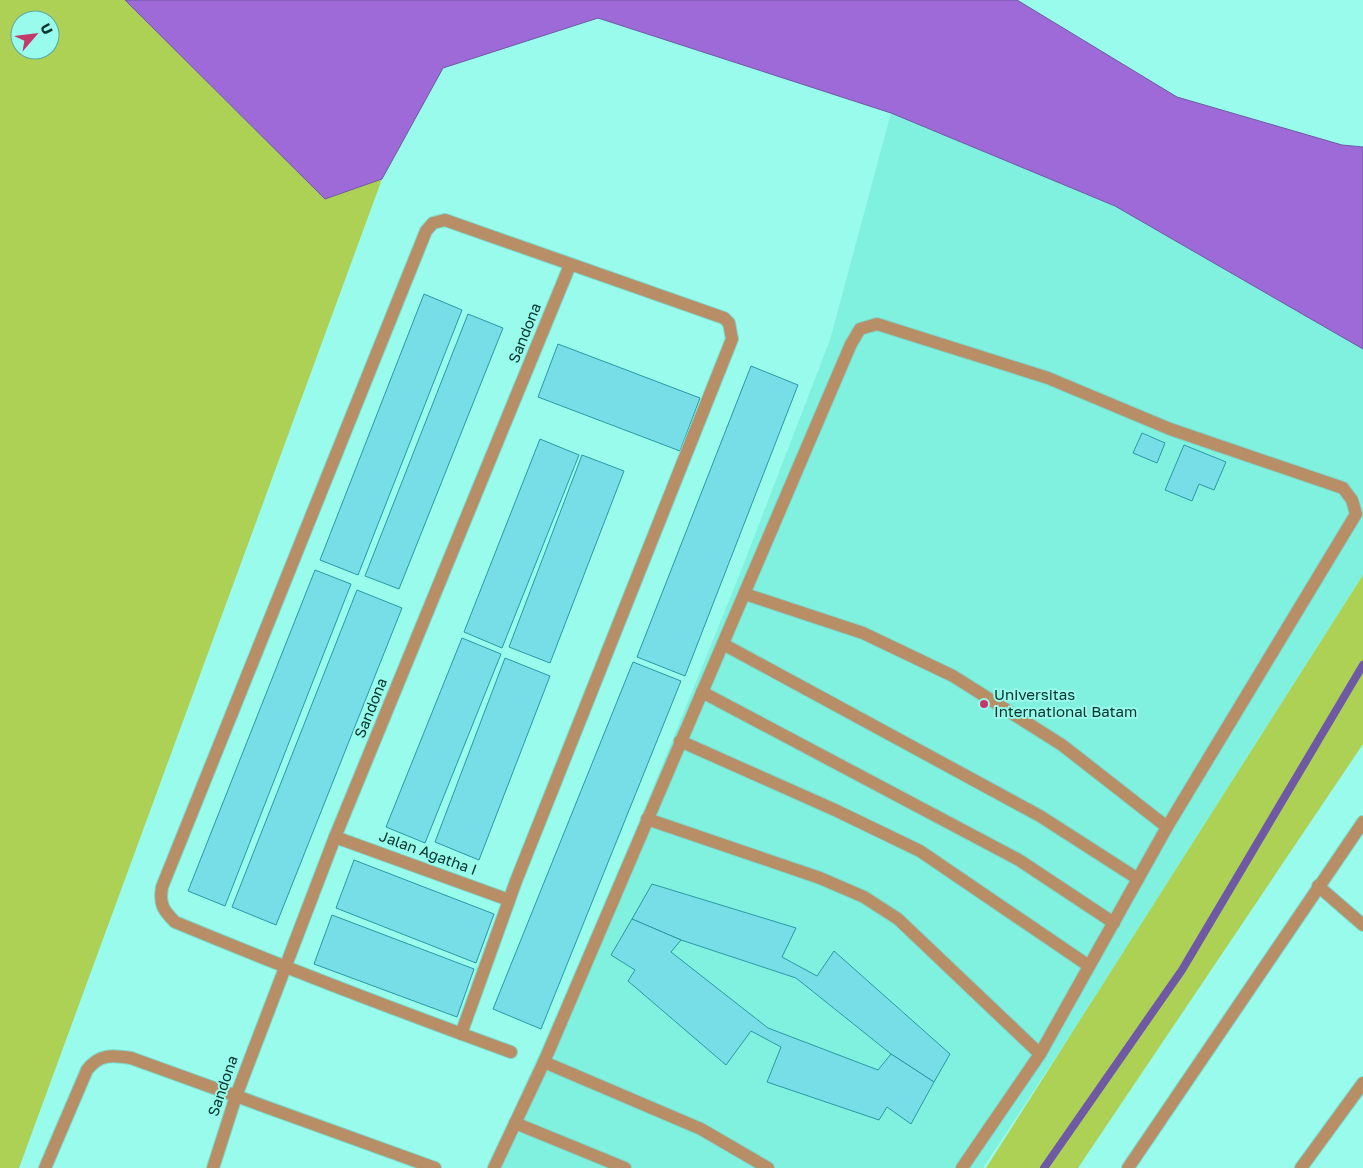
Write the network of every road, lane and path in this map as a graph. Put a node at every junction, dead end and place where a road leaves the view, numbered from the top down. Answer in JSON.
{"nodes":[{"id":1,"x":570,"y":265,"type":"junction"},
{"id":2,"x":745,"y":594,"type":"junction"},
{"id":3,"x":723,"y":644,"type":"junction"},
{"id":4,"x":702,"y":692,"type":"junction"},
{"id":5,"x":680,"y":741,"type":"junction"},
{"id":6,"x":647,"y":819,"type":"junction"},
{"id":7,"x":1363,"y":822,"type":"edge"},
{"id":8,"x":1167,"y":827,"type":"junction"},
{"id":9,"x":335,"y":837,"type":"junction"},
{"id":10,"x":1138,"y":879,"type":"junction"},
{"id":11,"x":1318,"y":886,"type":"junction"},
{"id":12,"x":509,"y":900,"type":"junction"},
{"id":13,"x":1114,"y":922,"type":"junction"},
{"id":14,"x":1363,"y":925,"type":"edge"},
{"id":15,"x":1089,"y":966,"type":"junction"},
{"id":16,"x":284,"y":967,"type":"junction"},
{"id":17,"x":461,"y":1034,"type":"junction"},
{"id":18,"x":511,"y":1052,"type":"dead end"},
{"id":19,"x":1040,"y":1054,"type":"junction"},
{"id":20,"x":544,"y":1062,"type":"junction"},
{"id":21,"x":1363,"y":1083,"type":"edge"},
{"id":22,"x":236,"y":1096,"type":"junction"},
{"id":23,"x":515,"y":1123,"type":"junction"},
{"id":24,"x":45,"y":1168,"type":"edge"},
{"id":25,"x":213,"y":1168,"type":"edge"},
{"id":26,"x":435,"y":1168,"type":"edge"},
{"id":27,"x":494,"y":1168,"type":"edge"},
{"id":28,"x":625,"y":1168,"type":"edge"},
{"id":29,"x":768,"y":1168,"type":"edge"},
{"id":30,"x":962,"y":1168,"type":"edge"},
{"id":31,"x":1128,"y":1168,"type":"edge"},
{"id":32,"x":1301,"y":1168,"type":"edge"}],
"edges":[{"from":1,"to":9,"type":"street","name":"Sandona"},
{"from":1,"to":12,"type":"street"},
{"from":1,"to":16,"type":"street"},
{"from":2,"to":3,"type":"street"},
{"from":2,"to":8,"type":"street"},
{"from":2,"to":8,"type":"street"},
{"from":3,"to":4,"type":"street"},
{"from":3,"to":10,"type":"street"},
{"from":4,"to":5,"type":"street"},
{"from":4,"to":13,"type":"street"},
{"from":5,"to":6,"type":"street"},
{"from":5,"to":15,"type":"street"},
{"from":6,"to":19,"type":"street"},
{"from":6,"to":20,"type":"street"},
{"from":7,"to":11,"type":"street"},
{"from":8,"to":10,"type":"street"},
{"from":9,"to":12,"type":"street","name":"Jalan Agatha I"},
{"from":9,"to":16,"type":"street","name":"Sandona"},
{"from":10,"to":13,"type":"street"},
{"from":11,"to":14,"type":"street"},
{"from":11,"to":31,"type":"street"},
{"from":12,"to":17,"type":"street"},
{"from":13,"to":15,"type":"street"},
{"from":15,"to":19,"type":"street"},
{"from":16,"to":17,"type":"street"},
{"from":16,"to":22,"type":"street","name":"Sandona"},
{"from":17,"to":18,"type":"street"},
{"from":19,"to":30,"type":"street"},
{"from":20,"to":23,"type":"street"},
{"from":20,"to":29,"type":"street"},
{"from":21,"to":32,"type":"street"},
{"from":22,"to":24,"type":"street"},
{"from":22,"to":25,"type":"street","name":"Sandona"},
{"from":22,"to":26,"type":"street"},
{"from":23,"to":27,"type":"street"},
{"from":23,"to":28,"type":"street"}]}
